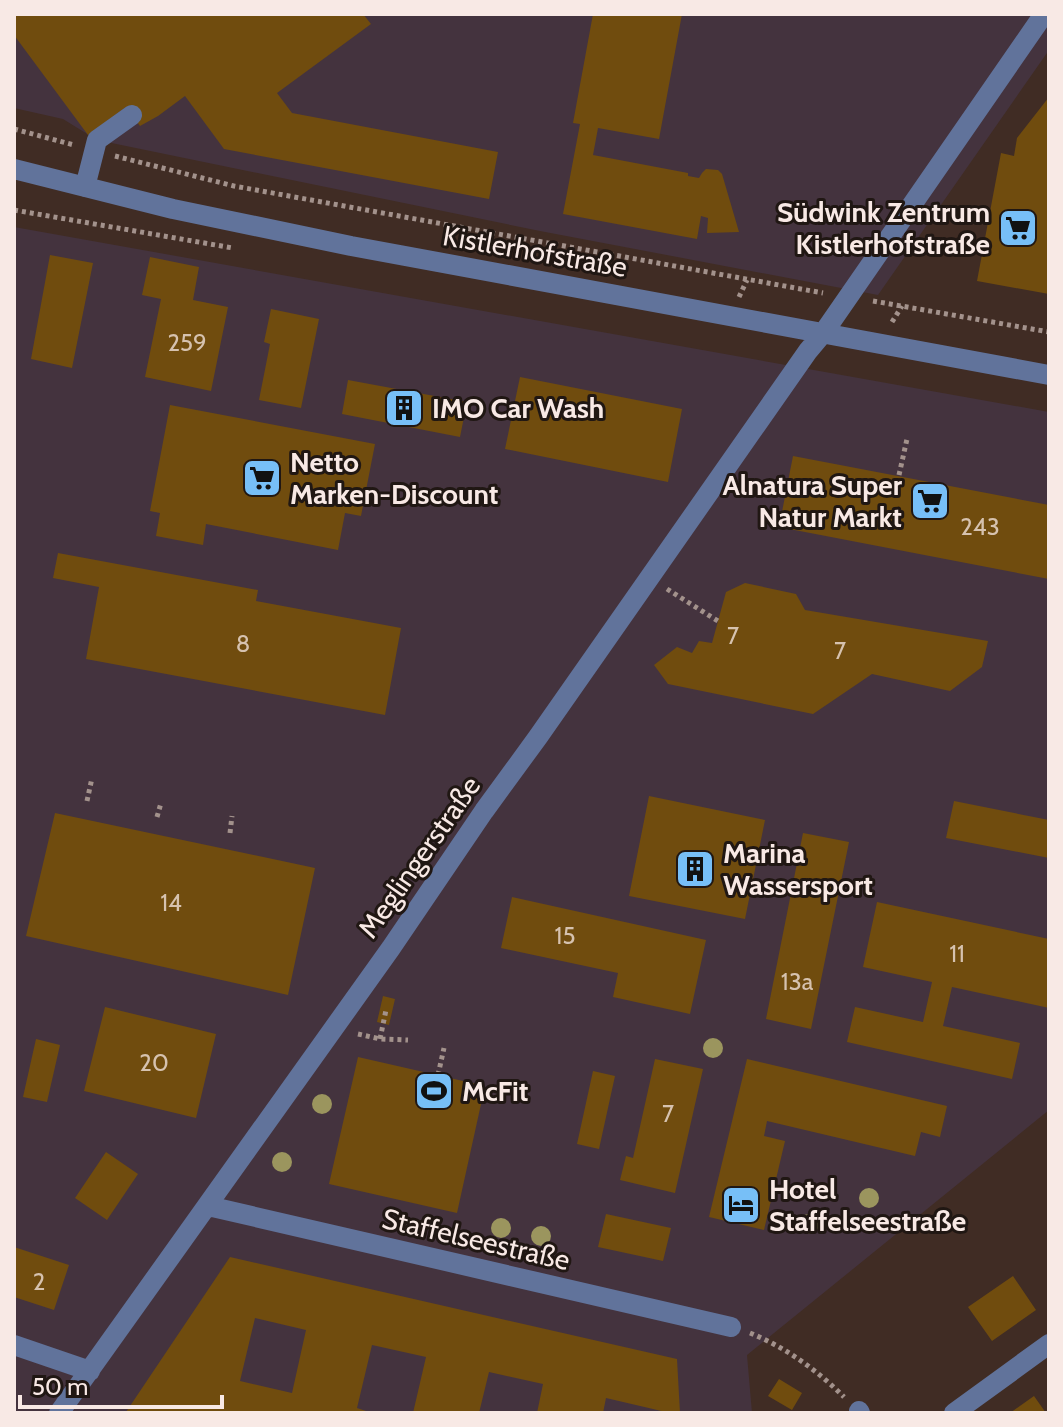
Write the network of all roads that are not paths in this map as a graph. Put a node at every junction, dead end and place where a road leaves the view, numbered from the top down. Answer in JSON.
{"nodes":[{"id":1,"x":1044,"y":14,"type":"edge"},
{"id":2,"x":132,"y":115,"type":"dead end"},
{"id":3,"x":14,"y":169,"type":"edge"},
{"id":4,"x":85,"y":187,"type":"junction"},
{"id":5,"x":824,"y":332,"type":"junction"},
{"id":6,"x":1049,"y":375,"type":"edge"},
{"id":7,"x":208,"y":1206,"type":"junction"},
{"id":8,"x":731,"y":1327,"type":"road end"},
{"id":9,"x":1049,"y":1344,"type":"edge"},
{"id":10,"x":14,"y":1345,"type":"edge"},
{"id":11,"x":90,"y":1371,"type":"junction"},
{"id":12,"x":59,"y":1413,"type":"edge"},
{"id":13,"x":954,"y":1413,"type":"edge"}],
"edges":[{"from":1,"to":5,"type":"street","name":"Meglingerstraße"},
{"from":2,"to":4,"type":"street"},
{"from":3,"to":4,"type":"street","name":"Kistlerhofstraße"},
{"from":4,"to":5,"type":"street","name":"Kistlerhofstraße"},
{"from":5,"to":6,"type":"street","name":"Kistlerhofstraße"},
{"from":5,"to":7,"type":"street","name":"Meglingerstraße"},
{"from":7,"to":8,"type":"street","name":"Staffelseestraße"},
{"from":7,"to":11,"type":"street","name":"Meglingerstraße"},
{"from":9,"to":13,"type":"street"},
{"from":10,"to":11,"type":"street"},
{"from":11,"to":12,"type":"street","name":"Meglingerstraße"}]}
